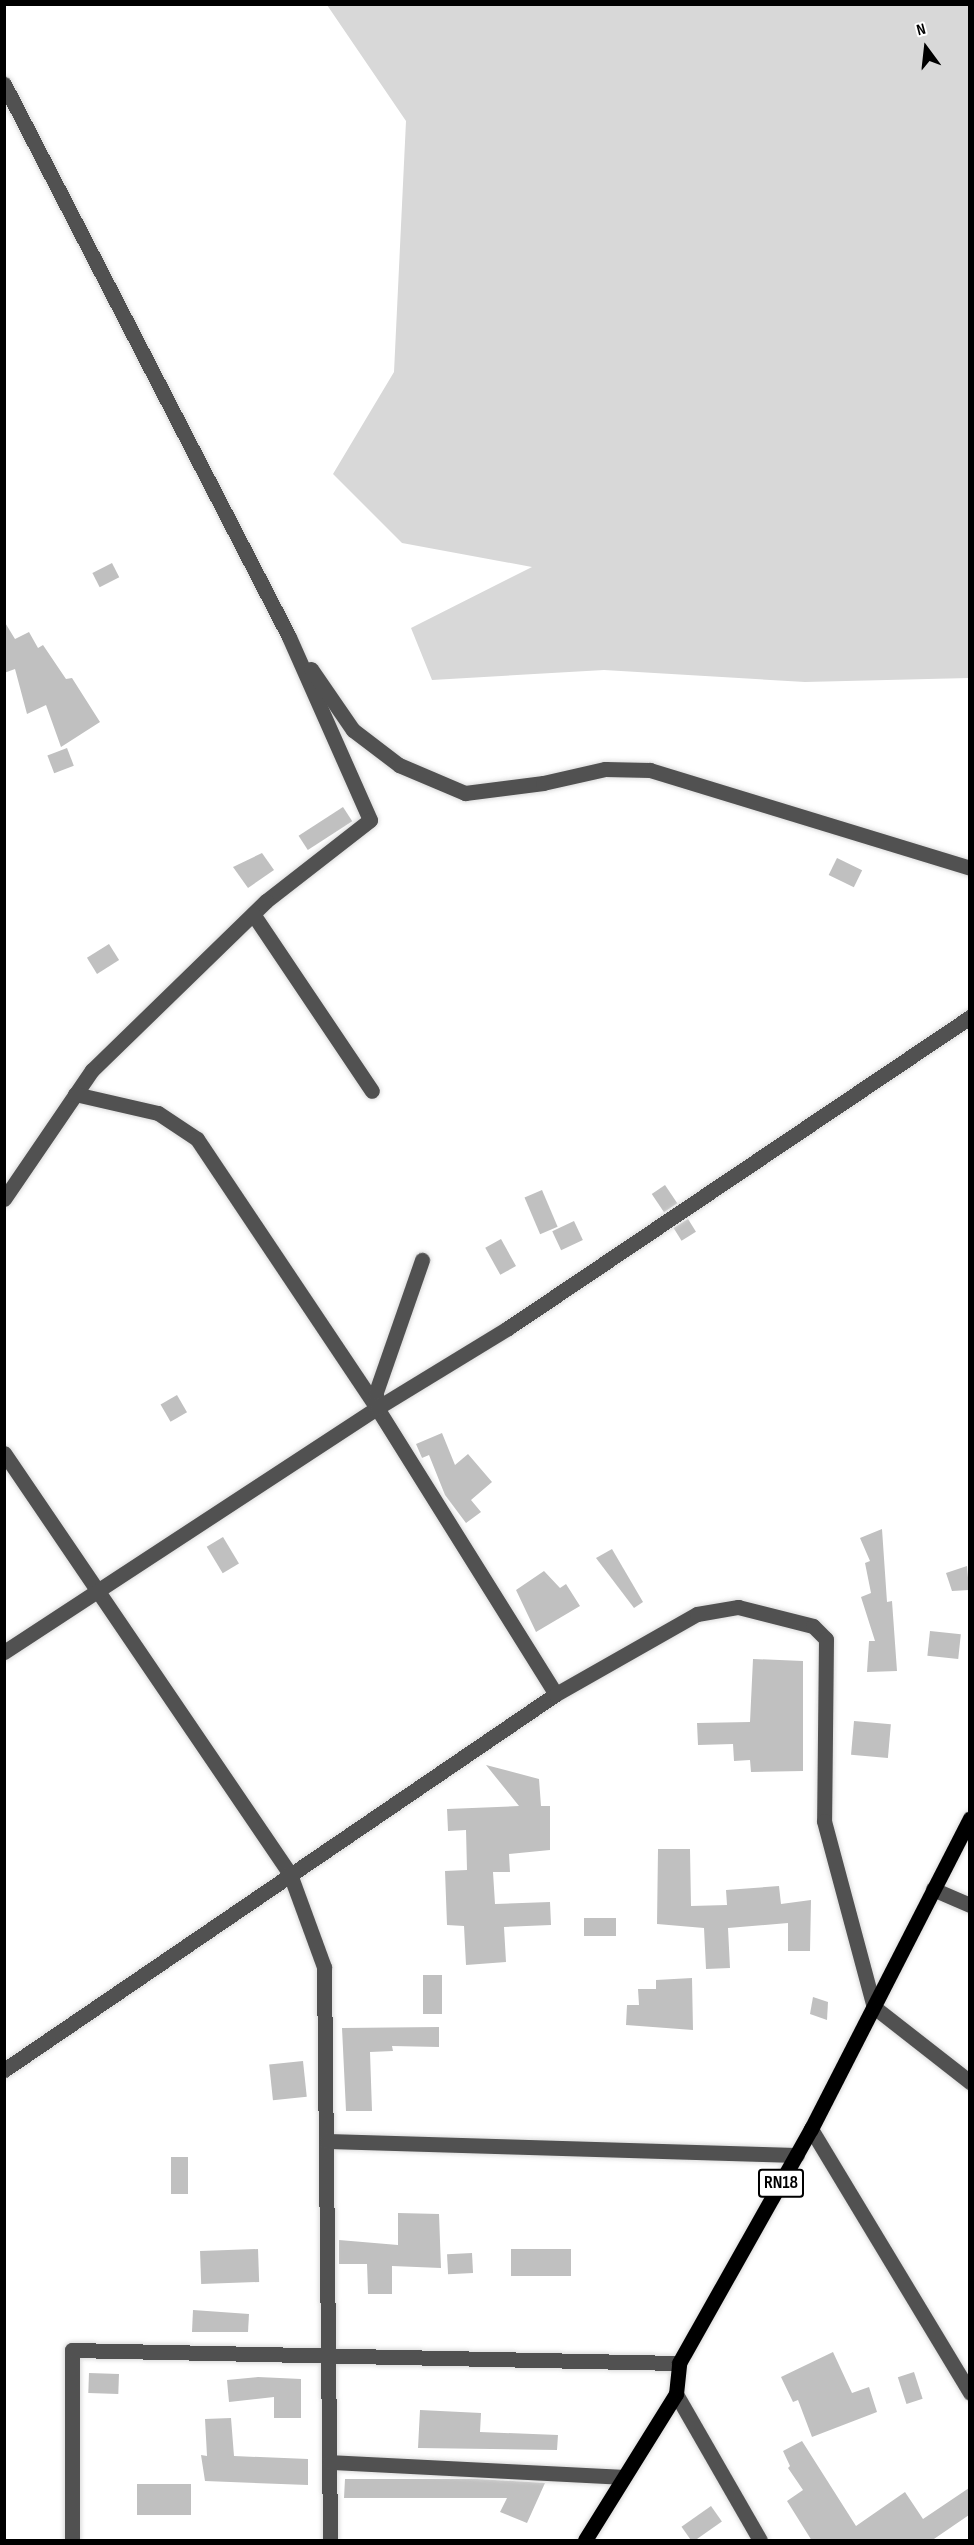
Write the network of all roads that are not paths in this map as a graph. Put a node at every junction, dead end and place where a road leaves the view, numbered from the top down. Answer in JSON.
{"nodes":[{"id":1,"x":4,"y":84,"type":"edge"},
{"id":2,"x":289,"y":637,"type":"junction"},
{"id":3,"x":969,"y":868,"type":"edge"},
{"id":4,"x":254,"y":914,"type":"junction"},
{"id":5,"x":969,"y":1017,"type":"edge"},
{"id":6,"x":372,"y":1091,"type":"dead end"},
{"id":7,"x":75,"y":1094,"type":"junction"},
{"id":8,"x":4,"y":1199,"type":"edge"},
{"id":9,"x":422,"y":1260,"type":"dead end"},
{"id":10,"x":377,"y":1408,"type":"junction"},
{"id":11,"x":4,"y":1453,"type":"edge"},
{"id":12,"x":100,"y":1590,"type":"junction"},
{"id":13,"x":4,"y":1652,"type":"edge"},
{"id":14,"x":556,"y":1694,"type":"junction"},
{"id":15,"x":969,"y":1818,"type":"edge"},
{"id":16,"x":290,"y":1874,"type":"junction"},
{"id":17,"x":933,"y":1889,"type":"junction"},
{"id":18,"x":969,"y":1905,"type":"edge"},
{"id":19,"x":874,"y":2007,"type":"junction"},
{"id":20,"x":4,"y":2070,"type":"edge"},
{"id":21,"x":969,"y":2082,"type":"edge"},
{"id":22,"x":811,"y":2129,"type":"junction"},
{"id":23,"x":327,"y":2141,"type":"junction"},
{"id":24,"x":797,"y":2155,"type":"junction"},
{"id":25,"x":330,"y":2356,"type":"junction"},
{"id":26,"x":679,"y":2364,"type":"junction"},
{"id":27,"x":969,"y":2393,"type":"edge"},
{"id":28,"x":676,"y":2394,"type":"junction"},
{"id":29,"x":330,"y":2462,"type":"junction"},
{"id":30,"x":623,"y":2476,"type":"junction"},
{"id":31,"x":72,"y":2541,"type":"edge"},
{"id":32,"x":330,"y":2541,"type":"edge"},
{"id":33,"x":585,"y":2541,"type":"edge"},
{"id":34,"x":760,"y":2541,"type":"edge"}],
"edges":[{"from":1,"to":2,"type":"street"},
{"from":2,"to":3,"type":"street"},
{"from":2,"to":4,"type":"street"},
{"from":4,"to":6,"type":"street"},
{"from":4,"to":7,"type":"street"},
{"from":5,"to":10,"type":"street"},
{"from":7,"to":8,"type":"street"},
{"from":7,"to":10,"type":"street"},
{"from":9,"to":10,"type":"street"},
{"from":10,"to":12,"type":"street"},
{"from":10,"to":14,"type":"street"},
{"from":11,"to":12,"type":"street"},
{"from":12,"to":13,"type":"street"},
{"from":12,"to":16,"type":"street"},
{"from":14,"to":16,"type":"street"},
{"from":14,"to":19,"type":"street"},
{"from":15,"to":17,"type":"main road","number":"RN18"},
{"from":16,"to":20,"type":"street"},
{"from":16,"to":23,"type":"street"},
{"from":17,"to":18,"type":"street"},
{"from":17,"to":19,"type":"main road","number":"RN18"},
{"from":19,"to":21,"type":"street"},
{"from":19,"to":22,"type":"main road","number":"RN18"},
{"from":22,"to":24,"type":"main road","number":"RN18"},
{"from":22,"to":27,"type":"street"},
{"from":23,"to":24,"type":"street"},
{"from":23,"to":25,"type":"street"},
{"from":24,"to":26,"type":"main road","number":"RN18"},
{"from":25,"to":26,"type":"street"},
{"from":25,"to":29,"type":"street"},
{"from":25,"to":31,"type":"street"},
{"from":26,"to":28,"type":"main road","number":"RN18"},
{"from":28,"to":30,"type":"main road","number":"RN18"},
{"from":28,"to":34,"type":"street"},
{"from":29,"to":30,"type":"street"},
{"from":29,"to":32,"type":"street"},
{"from":30,"to":33,"type":"main road","number":"RN18"}]}
